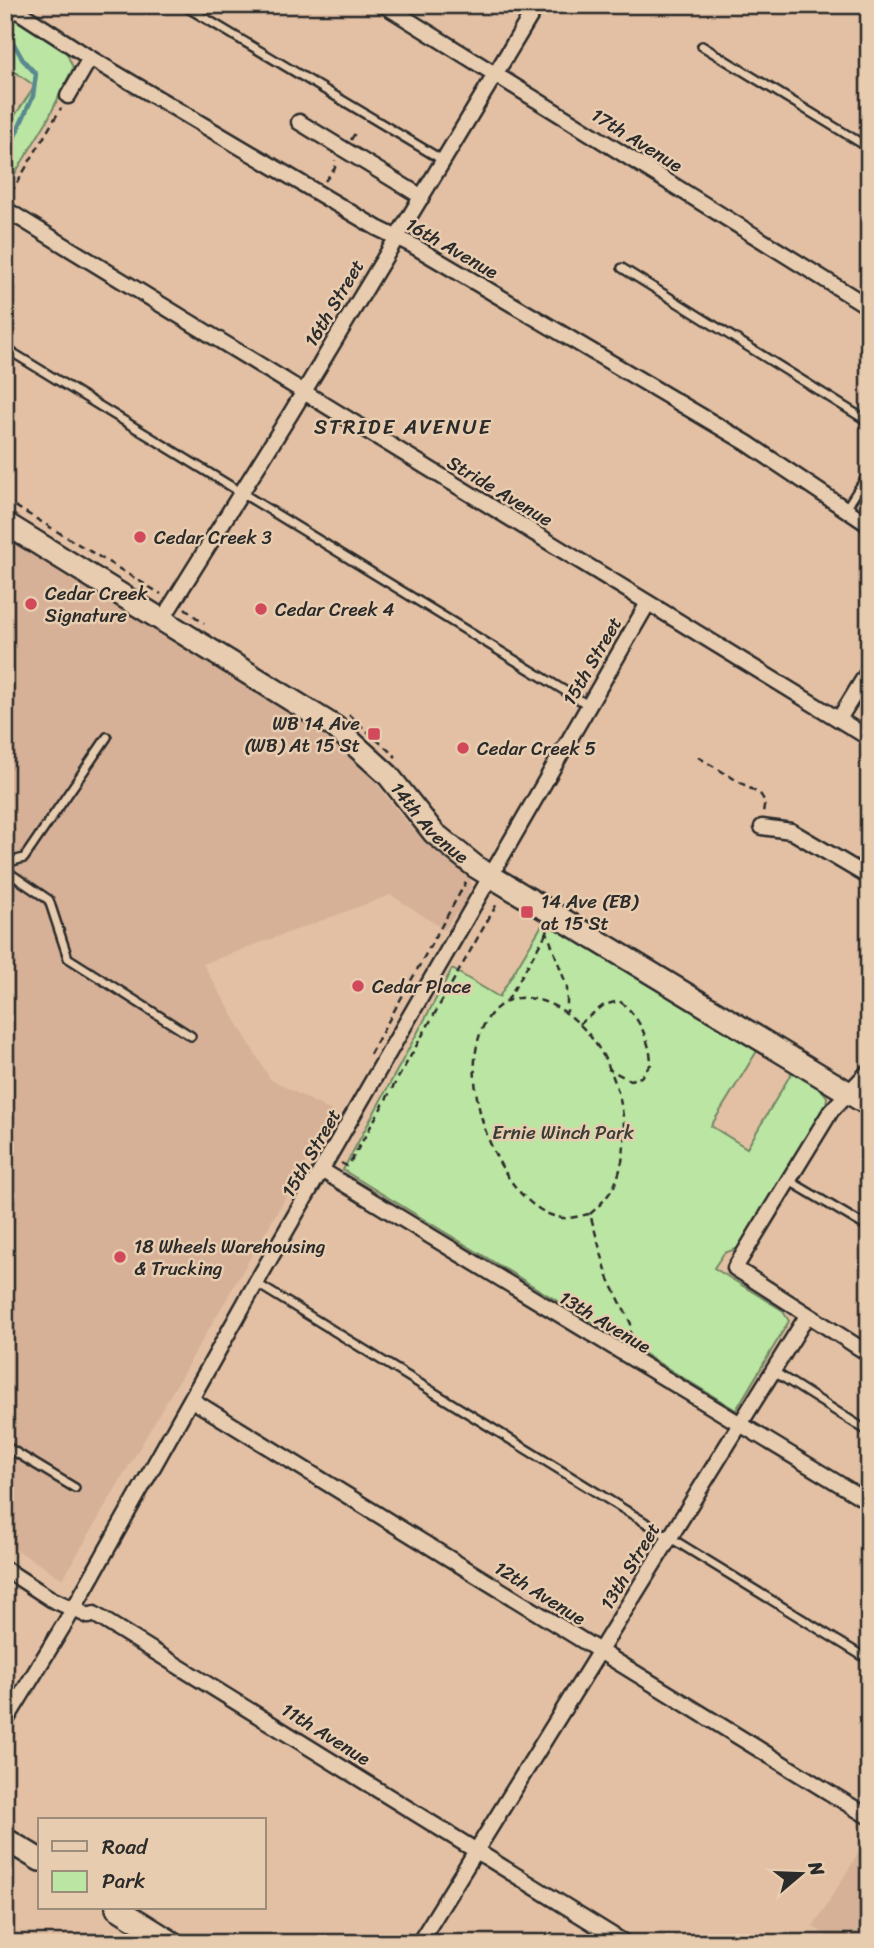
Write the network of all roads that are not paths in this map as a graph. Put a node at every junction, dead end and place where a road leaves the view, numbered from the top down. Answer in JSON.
{"nodes":[{"id":1,"x":183,"y":5,"type":"edge"},
{"id":2,"x":384,"y":5,"type":"edge"},
{"id":3,"x":537,"y":5,"type":"edge"},
{"id":4,"x":13,"y":8,"type":"dead end"},
{"id":5,"x":702,"y":46,"type":"dead end"},
{"id":6,"x":90,"y":58,"type":"junction"},
{"id":7,"x":495,"y":74,"type":"junction"},
{"id":8,"x":68,"y":96,"type":"road end"},
{"id":9,"x":299,"y":122,"type":"dead end"},
{"id":10,"x":869,"y":148,"type":"edge"},
{"id":11,"x":444,"y":161,"type":"junction"},
{"id":12,"x":422,"y":197,"type":"junction"},
{"id":13,"x":5,"y":209,"type":"edge"},
{"id":14,"x":397,"y":238,"type":"junction"},
{"id":15,"x":622,"y":268,"type":"dead end"},
{"id":16,"x":869,"y":307,"type":"edge"},
{"id":17,"x":5,"y":348,"type":"edge"},
{"id":18,"x":304,"y":392,"type":"junction"},
{"id":19,"x":869,"y":422,"type":"edge"},
{"id":20,"x":869,"y":473,"type":"edge"},
{"id":21,"x":243,"y":492,"type":"junction"},
{"id":22,"x":844,"y":510,"type":"junction"},
{"id":23,"x":5,"y":523,"type":"edge"},
{"id":24,"x":869,"y":525,"type":"edge"},
{"id":25,"x":648,"y":603,"type":"junction"},
{"id":26,"x":162,"y":620,"type":"junction"},
{"id":27,"x":869,"y":670,"type":"edge"},
{"id":28,"x":588,"y":705,"type":"junction"},
{"id":29,"x":839,"y":719,"type":"junction"},
{"id":30,"x":107,"y":737,"type":"dead end"},
{"id":31,"x":869,"y":737,"type":"edge"},
{"id":32,"x":762,"y":827,"type":"road end"},
{"id":33,"x":5,"y":863,"type":"edge"},
{"id":34,"x":5,"y":870,"type":"edge"},
{"id":35,"x":491,"y":876,"type":"junction"},
{"id":36,"x":869,"y":877,"type":"edge"},
{"id":37,"x":191,"y":1036,"type":"dead end"},
{"id":38,"x":869,"y":1071,"type":"edge"},
{"id":39,"x":849,"y":1094,"type":"junction"},
{"id":40,"x":869,"y":1105,"type":"edge"},
{"id":41,"x":323,"y":1171,"type":"junction"},
{"id":42,"x":788,"y":1180,"type":"junction"},
{"id":43,"x":869,"y":1228,"type":"edge"},
{"id":44,"x":257,"y":1283,"type":"junction"},
{"id":45,"x":807,"y":1316,"type":"junction"},
{"id":46,"x":869,"y":1354,"type":"edge"},
{"id":47,"x":773,"y":1371,"type":"junction"},
{"id":48,"x":192,"y":1400,"type":"junction"},
{"id":49,"x":740,"y":1424,"type":"junction"},
{"id":50,"x":869,"y":1432,"type":"edge"},
{"id":51,"x":5,"y":1446,"type":"edge"},
{"id":52,"x":75,"y":1488,"type":"dead end"},
{"id":53,"x":869,"y":1502,"type":"edge"},
{"id":54,"x":669,"y":1539,"type":"junction"},
{"id":55,"x":5,"y":1569,"type":"edge"},
{"id":56,"x":73,"y":1610,"type":"junction"},
{"id":57,"x":600,"y":1654,"type":"junction"},
{"id":58,"x":869,"y":1660,"type":"edge"},
{"id":59,"x":7,"y":1712,"type":"edge"},
{"id":60,"x":869,"y":1817,"type":"edge"},
{"id":61,"x":5,"y":1839,"type":"edge"},
{"id":62,"x":477,"y":1850,"type":"junction"},
{"id":63,"x":38,"y":1859,"type":"edge"},
{"id":64,"x":120,"y":1910,"type":"edge"},
{"id":65,"x":173,"y":1943,"type":"edge"},
{"id":66,"x":419,"y":1943,"type":"edge"},
{"id":67,"x":625,"y":1943,"type":"edge"}],
"edges":[{"from":1,"to":11,"type":"lane"},
{"from":2,"to":7,"type":"street","name":"17th Avenue"},
{"from":3,"to":7,"type":"street","name":"16th Street"},
{"from":4,"to":6,"type":"street","name":"16th Avenue"},
{"from":5,"to":10,"type":"lane"},
{"from":6,"to":8,"type":"street"},
{"from":6,"to":14,"type":"street","name":"16th Avenue"},
{"from":7,"to":11,"type":"street","name":"16th Street"},
{"from":7,"to":16,"type":"street","name":"17th Avenue"},
{"from":9,"to":12,"type":"street"},
{"from":11,"to":12,"type":"street","name":"16th Street"},
{"from":12,"to":14,"type":"street","name":"16th Street"},
{"from":13,"to":18,"type":"street","name":"Stride Avenue"},
{"from":14,"to":18,"type":"street","name":"16th Street"},
{"from":14,"to":22,"type":"street","name":"16th Avenue"},
{"from":15,"to":19,"type":"lane"},
{"from":17,"to":21,"type":"lane"},
{"from":18,"to":21,"type":"street","name":"16th Street"},
{"from":18,"to":25,"type":"street","name":"Stride Avenue"},
{"from":20,"to":22,"type":"lane"},
{"from":21,"to":26,"type":"street","name":"16th Street"},
{"from":21,"to":28,"type":"lane"},
{"from":22,"to":24,"type":"street","name":"16th Avenue"},
{"from":23,"to":26,"type":"street","name":"14th Avenue"},
{"from":25,"to":28,"type":"street","name":"15th Street"},
{"from":25,"to":29,"type":"street","name":"Stride Avenue"},
{"from":26,"to":35,"type":"street","name":"14th Avenue"},
{"from":27,"to":29,"type":"street"},
{"from":28,"to":35,"type":"street","name":"15th Street"},
{"from":29,"to":31,"type":"street","name":"Stride Avenue"},
{"from":30,"to":33,"type":"lane"},
{"from":32,"to":36,"type":"street"},
{"from":34,"to":37,"type":"lane"},
{"from":35,"to":39,"type":"street","name":"14th Avenue"},
{"from":35,"to":41,"type":"street","name":"15th Street"},
{"from":38,"to":39,"type":"street"},
{"from":39,"to":40,"type":"street","name":"14th Avenue"},
{"from":39,"to":42,"type":"street"},
{"from":41,"to":44,"type":"street","name":"15th Street"},
{"from":41,"to":49,"type":"street","name":"13th Avenue"},
{"from":42,"to":43,"type":"lane"},
{"from":42,"to":45,"type":"street"},
{"from":44,"to":48,"type":"street","name":"15th Street"},
{"from":44,"to":54,"type":"lane"},
{"from":45,"to":46,"type":"street"},
{"from":45,"to":47,"type":"street","name":"13th Street"},
{"from":47,"to":49,"type":"street","name":"13th Street"},
{"from":47,"to":50,"type":"lane"},
{"from":48,"to":56,"type":"street","name":"15th Street"},
{"from":48,"to":57,"type":"street","name":"12th Avenue"},
{"from":49,"to":53,"type":"street","name":"13th Avenue"},
{"from":49,"to":54,"type":"street","name":"13th Street"},
{"from":51,"to":52,"type":"lane"},
{"from":54,"to":57,"type":"street","name":"13th Street"},
{"from":54,"to":58,"type":"lane"},
{"from":55,"to":56,"type":"street","name":"11th Avenue"},
{"from":56,"to":59,"type":"street","name":"15th Street"},
{"from":56,"to":62,"type":"street","name":"11th Avenue"},
{"from":57,"to":60,"type":"street","name":"12th Avenue"},
{"from":57,"to":62,"type":"street","name":"13th Street"},
{"from":61,"to":63,"type":"street"},
{"from":62,"to":66,"type":"street","name":"13th Street"},
{"from":62,"to":67,"type":"street","name":"11th Avenue"},
{"from":64,"to":65,"type":"street"}]}
